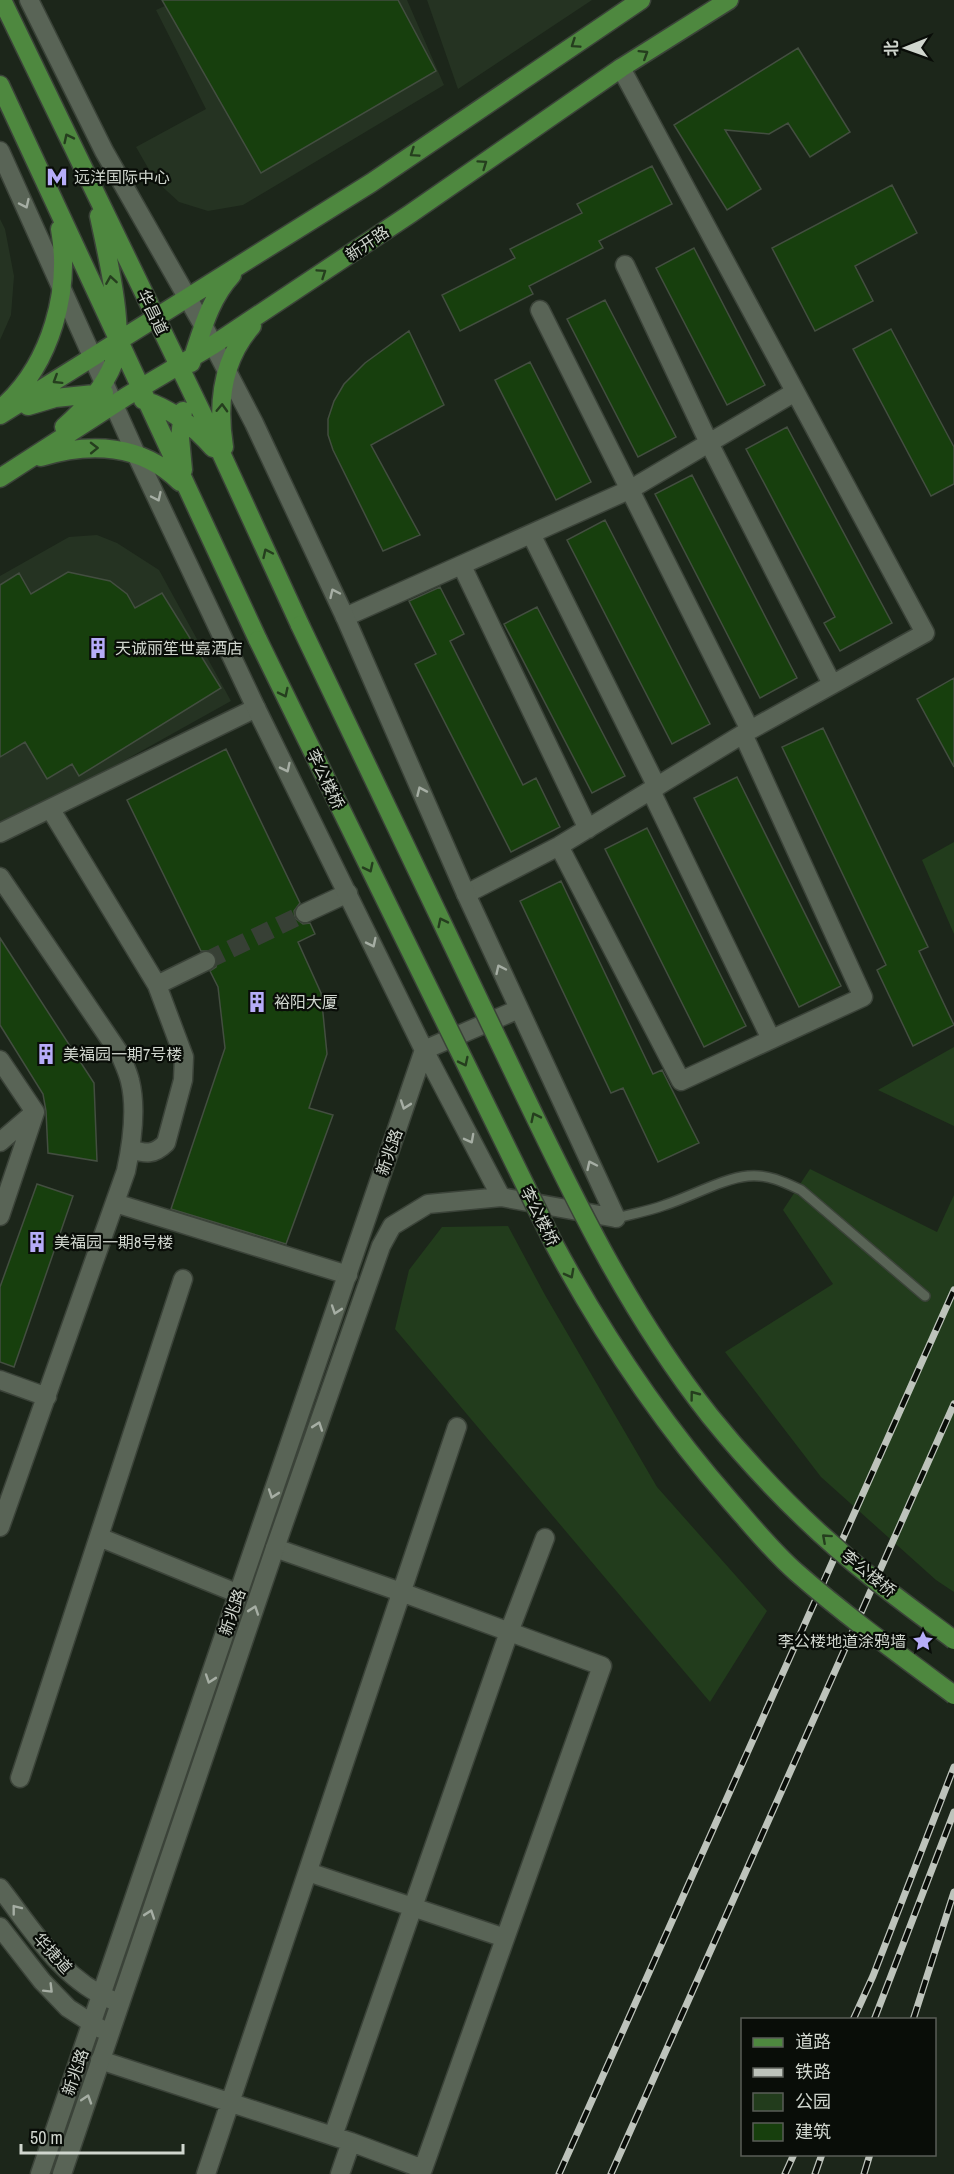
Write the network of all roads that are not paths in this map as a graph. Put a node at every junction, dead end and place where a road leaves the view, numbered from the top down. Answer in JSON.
{"nodes":[{"id":1,"x":2,"y":0,"type":"edge"},
{"id":2,"x":29,"y":0,"type":"edge"},
{"id":3,"x":641,"y":0,"type":"edge"},
{"id":4,"x":729,"y":0,"type":"edge"},
{"id":5,"x":621,"y":68,"type":"junction"},
{"id":6,"x":0,"y":85,"type":"edge"},
{"id":7,"x":0,"y":151,"type":"edge"},
{"id":8,"x":93,"y":191,"type":"junction"},
{"id":9,"x":57,"y":210,"type":"junction"},
{"id":10,"x":248,"y":258,"type":"junction"},
{"id":11,"x":625,"y":265,"type":"dead end"},
{"id":12,"x":61,"y":284,"type":"junction"},
{"id":13,"x":188,"y":298,"type":"junction"},
{"id":14,"x":273,"y":306,"type":"junction"},
{"id":15,"x":540,"y":310,"type":"dead end"},
{"id":16,"x":156,"y":317,"type":"junction"},
{"id":17,"x":203,"y":325,"type":"junction"},
{"id":18,"x":119,"y":341,"type":"junction"},
{"id":19,"x":213,"y":345,"type":"junction"},
{"id":20,"x":94,"y":358,"type":"junction"},
{"id":21,"x":186,"y":368,"type":"junction"},
{"id":22,"x":226,"y":371,"type":"junction"},
{"id":23,"x":795,"y":392,"type":"junction"},
{"id":24,"x":120,"y":394,"type":"junction"},
{"id":25,"x":0,"y":410,"type":"edge"},
{"id":26,"x":0,"y":417,"type":"edge"},
{"id":27,"x":181,"y":419,"type":"junction"},
{"id":28,"x":709,"y":442,"type":"junction"},
{"id":29,"x":136,"y":454,"type":"junction"},
{"id":30,"x":18,"y":466,"type":"junction"},
{"id":31,"x":227,"y":466,"type":"junction"},
{"id":32,"x":0,"y":478,"type":"edge"},
{"id":33,"x":186,"y":488,"type":"junction"},
{"id":34,"x":631,"y":489,"type":"junction"},
{"id":35,"x":531,"y":534,"type":"junction"},
{"id":36,"x":462,"y":566,"type":"junction"},
{"id":37,"x":345,"y":617,"type":"junction"},
{"id":38,"x":300,"y":625,"type":"joint"},
{"id":39,"x":832,"y":684,"type":"junction"},
{"id":40,"x":256,"y":708,"type":"junction"},
{"id":41,"x":746,"y":732,"type":"junction"},
{"id":42,"x":654,"y":789,"type":"junction"},
{"id":43,"x":51,"y":810,"type":"junction"},
{"id":44,"x":588,"y":829,"type":"junction"},
{"id":45,"x":0,"y":833,"type":"edge"},
{"id":46,"x":559,"y":846,"type":"junction"},
{"id":47,"x":0,"y":877,"type":"edge"},
{"id":48,"x":348,"y":892,"type":"junction"},
{"id":49,"x":466,"y":894,"type":"junction"},
{"id":50,"x":305,"y":913,"type":"tunnel mouth"},
{"id":51,"x":206,"y":961,"type":"tunnel mouth"},
{"id":52,"x":157,"y":985,"type":"junction"},
{"id":53,"x":519,"y":1009,"type":"junction"},
{"id":54,"x":771,"y":1039,"type":"junction"},
{"id":55,"x":424,"y":1050,"type":"junction"},
{"id":56,"x":0,"y":1060,"type":"edge"},
{"id":57,"x":35,"y":1112,"type":"junction"},
{"id":58,"x":0,"y":1142,"type":"edge"},
{"id":59,"x":130,"y":1149,"type":"junction"},
{"id":60,"x":501,"y":1197,"type":"junction"},
{"id":61,"x":115,"y":1203,"type":"junction"},
{"id":62,"x":0,"y":1216,"type":"edge"},
{"id":63,"x":616,"y":1218,"type":"junction"},
{"id":64,"x":348,"y":1275,"type":"junction"},
{"id":65,"x":183,"y":1279,"type":"dead end"},
{"id":66,"x":925,"y":1296,"type":"dead end"},
{"id":67,"x":0,"y":1380,"type":"edge"},
{"id":68,"x":47,"y":1397,"type":"junction"},
{"id":69,"x":457,"y":1427,"type":"dead end"},
{"id":70,"x":0,"y":1527,"type":"edge"},
{"id":71,"x":99,"y":1537,"type":"junction"},
{"id":72,"x":544,"y":1538,"type":"dead end"},
{"id":73,"x":275,"y":1548,"type":"junction"},
{"id":74,"x":401,"y":1592,"type":"junction"},
{"id":75,"x":239,"y":1594,"type":"junction"},
{"id":76,"x":509,"y":1632,"type":"junction"},
{"id":77,"x":954,"y":1640,"type":"edge"},
{"id":78,"x":954,"y":1695,"type":"edge"},
{"id":79,"x":20,"y":1778,"type":"dead end"},
{"id":80,"x":308,"y":1872,"type":"junction"},
{"id":81,"x":0,"y":1888,"type":"edge"},
{"id":82,"x":413,"y":1907,"type":"junction"},
{"id":83,"x":0,"y":1927,"type":"edge"},
{"id":84,"x":505,"y":1938,"type":"junction"},
{"id":85,"x":102,"y":1995,"type":"junction"},
{"id":86,"x":120,"y":2002,"type":"junction"},
{"id":87,"x":92,"y":2023,"type":"junction"},
{"id":88,"x":108,"y":2033,"type":"junction"},
{"id":89,"x":100,"y":2060,"type":"junction"},
{"id":90,"x":231,"y":2102,"type":"junction"},
{"id":91,"x":333,"y":2136,"type":"junction"},
{"id":92,"x":351,"y":2142,"type":"junction"},
{"id":93,"x":40,"y":2174,"type":"edge"},
{"id":94,"x":62,"y":2174,"type":"edge"},
{"id":95,"x":206,"y":2174,"type":"edge"},
{"id":96,"x":340,"y":2174,"type":"edge"}],
"edges":[{"from":8,"to":1,"type":"main road","name":"华昌道","one_way":true},
{"from":2,"to":13,"type":"street"},
{"from":3,"to":10,"type":"main road","one_way":true},
{"from":5,"to":4,"type":"main road","name":"新开路","one_way":true},
{"from":14,"to":5,"type":"main road","name":"新开路","one_way":true},
{"from":5,"to":23,"type":"street"},
{"from":6,"to":9,"type":"main road"},
{"from":7,"to":12,"type":"street","one_way":true},
{"from":8,"to":16,"type":"main road","name":"华昌道"},
{"from":18,"to":8,"type":"main road","one_way":true},
{"from":9,"to":12,"type":"main road"},
{"from":9,"to":18,"type":"main road"},
{"from":10,"to":13,"type":"main road"},
{"from":10,"to":17,"type":"main road"},
{"from":11,"to":28,"type":"street"},
{"from":12,"to":20,"type":"street"},
{"from":12,"to":25,"type":"main road"},
{"from":13,"to":16,"type":"main road"},
{"from":13,"to":17,"type":"street"},
{"from":14,"to":19,"type":"main road","name":"新开路"},
{"from":14,"to":22,"type":"main road"},
{"from":15,"to":34,"type":"street"},
{"from":16,"to":18,"type":"main road"},
{"from":16,"to":21,"type":"main road","name":"华昌道"},
{"from":17,"to":19,"type":"street"},
{"from":17,"to":21,"type":"main road"},
{"from":18,"to":20,"type":"main road"},
{"from":18,"to":24,"type":"main road"},
{"from":18,"to":24,"type":"main road"},
{"from":19,"to":21,"type":"main road","name":"新开路"},
{"from":19,"to":22,"type":"street"},
{"from":20,"to":24,"type":"street"},
{"from":20,"to":26,"type":"main road","one_way":true},
{"from":21,"to":24,"type":"main road","name":"新开路"},
{"from":21,"to":27,"type":"main road"},
{"from":21,"to":31,"type":"main road","name":"华昌道"},
{"from":31,"to":22,"type":"main road","one_way":true},
{"from":37,"to":22,"type":"street","one_way":true},
{"from":23,"to":28,"type":"street"},
{"from":23,"to":39,"type":"street"},
{"from":24,"to":26,"type":"main road"},
{"from":24,"to":27,"type":"main road"},
{"from":24,"to":29,"type":"street"},
{"from":24,"to":30,"type":"main road","name":"新开路"},
{"from":24,"to":33,"type":"main road"},
{"from":27,"to":31,"type":"main road"},
{"from":27,"to":33,"type":"main road"},
{"from":28,"to":34,"type":"street"},
{"from":28,"to":39,"type":"street"},
{"from":30,"to":29,"type":"main road","one_way":true},
{"from":29,"to":33,"type":"main road"},
{"from":29,"to":40,"type":"street","one_way":true},
{"from":30,"to":32,"type":"main road","name":"新开路"},
{"from":38,"to":31,"type":"main road","name":"华昌道","one_way":true},
{"from":33,"to":78,"type":"main road","name":"李公楼桥","one_way":true,"bridge":true},
{"from":34,"to":35,"type":"street"},
{"from":34,"to":41,"type":"street"},
{"from":35,"to":36,"type":"street"},
{"from":35,"to":42,"type":"street"},
{"from":36,"to":37,"type":"street"},
{"from":36,"to":44,"type":"street"},
{"from":49,"to":37,"type":"street","one_way":true},
{"from":77,"to":38,"type":"main road","name":"李公楼桥","one_way":true,"bridge":true},
{"from":39,"to":41,"type":"street"},
{"from":40,"to":43,"type":"street"},
{"from":40,"to":48,"type":"street","one_way":true},
{"from":41,"to":42,"type":"street"},
{"from":41,"to":54,"type":"street"},
{"from":42,"to":44,"type":"street"},
{"from":42,"to":54,"type":"street"},
{"from":43,"to":45,"type":"street"},
{"from":43,"to":52,"type":"street"},
{"from":44,"to":46,"type":"street"},
{"from":46,"to":49,"type":"street"},
{"from":46,"to":54,"type":"street"},
{"from":47,"to":59,"type":"street"},
{"from":48,"to":50,"type":"street"},
{"from":48,"to":55,"type":"street","one_way":true},
{"from":53,"to":49,"type":"street","one_way":true},
{"from":51,"to":52,"type":"street"},
{"from":52,"to":59,"type":"street"},
{"from":53,"to":55,"type":"street"},
{"from":63,"to":53,"type":"street","one_way":true},
{"from":55,"to":60,"type":"street","one_way":true},
{"from":55,"to":64,"type":"street","name":"新兆路","one_way":true},
{"from":56,"to":57,"type":"street"},
{"from":57,"to":58,"type":"street"},
{"from":57,"to":62,"type":"street"},
{"from":59,"to":61,"type":"street"},
{"from":60,"to":63,"type":"street","name":"新兆路"},
{"from":73,"to":60,"type":"street","name":"新兆路","one_way":true},
{"from":61,"to":64,"type":"street"},
{"from":61,"to":68,"type":"street"},
{"from":63,"to":66,"type":"lane"},
{"from":64,"to":75,"type":"street","name":"新兆路","one_way":true},
{"from":65,"to":71,"type":"street"},
{"from":67,"to":68,"type":"street"},
{"from":68,"to":70,"type":"street"},
{"from":69,"to":74,"type":"street"},
{"from":71,"to":75,"type":"street"},
{"from":71,"to":79,"type":"street"},
{"from":72,"to":76,"type":"street"},
{"from":73,"to":74,"type":"street"},
{"from":86,"to":73,"type":"street","name":"新兆路","one_way":true},
{"from":74,"to":76,"type":"street"},
{"from":74,"to":80,"type":"street"},
{"from":75,"to":85,"type":"street","name":"新兆路","one_way":true},
{"from":76,"to":82,"type":"street"},
{"from":76,"to":84,"type":"street"},
{"from":80,"to":82,"type":"street"},
{"from":80,"to":90,"type":"street"},
{"from":85,"to":81,"type":"street","name":"华捷道","one_way":true},
{"from":82,"to":84,"type":"street"},
{"from":82,"to":91,"type":"street"},
{"from":83,"to":87,"type":"street","name":"华捷道","one_way":true},
{"from":84,"to":92,"type":"street"},
{"from":85,"to":86,"type":"street","name":"华捷道"},
{"from":85,"to":87,"type":"street","name":"新兆路"},
{"from":86,"to":88,"type":"street","name":"新兆路"},
{"from":87,"to":88,"type":"street","name":"华捷道"},
{"from":87,"to":93,"type":"street","name":"新兆路"},
{"from":88,"to":89,"type":"street","name":"新兆路"},
{"from":89,"to":90,"type":"street"},
{"from":94,"to":89,"type":"street","name":"新兆路","one_way":true},
{"from":90,"to":91,"type":"street"},
{"from":90,"to":95,"type":"street"},
{"from":91,"to":92,"type":"street"},
{"from":92,"to":96,"type":"street"}]}
